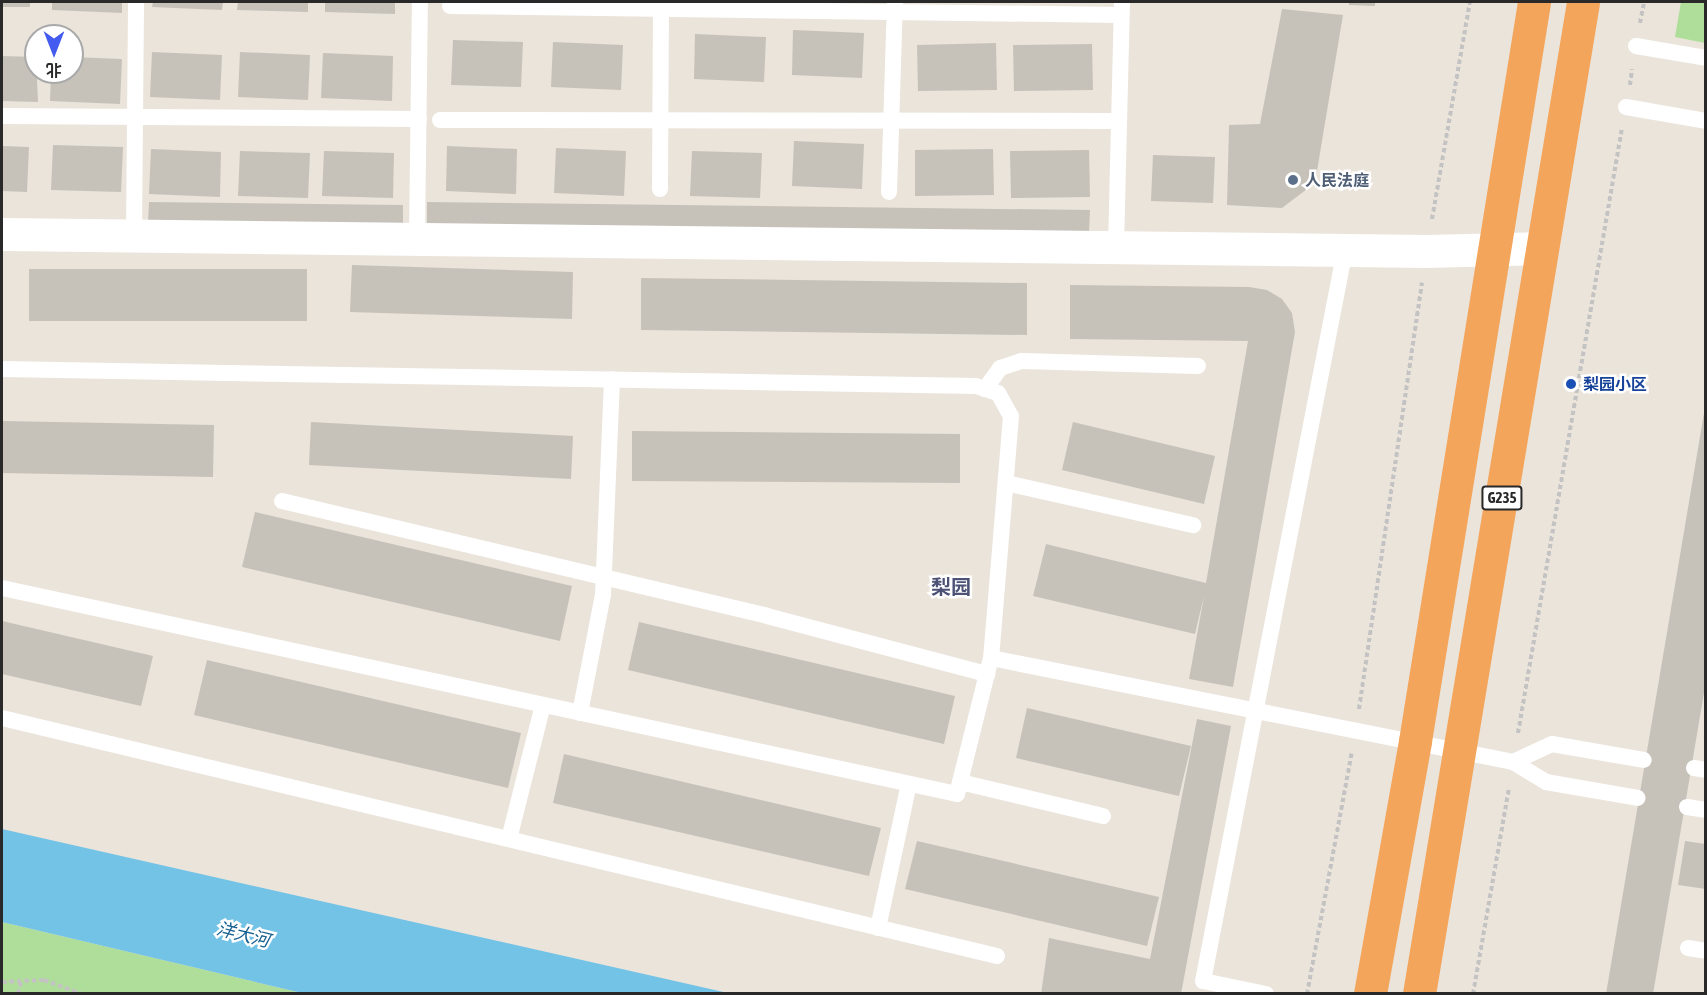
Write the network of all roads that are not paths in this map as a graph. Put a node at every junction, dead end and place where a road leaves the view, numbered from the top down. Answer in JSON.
{"nodes":[{"id":1,"x":136,"y":2,"type":"edge"},
{"id":2,"x":420,"y":2,"type":"edge"},
{"id":3,"x":1534,"y":2,"type":"edge"},
{"id":4,"x":1583,"y":2,"type":"edge"},
{"id":5,"x":661,"y":5,"type":"edge"},
{"id":6,"x":450,"y":6,"type":"dead end"},
{"id":7,"x":895,"y":7,"type":"edge"},
{"id":8,"x":1122,"y":8,"type":"edge"},
{"id":9,"x":1636,"y":46,"type":"road end"},
{"id":10,"x":1706,"y":58,"type":"edge"},
{"id":11,"x":1626,"y":107,"type":"road end"},
{"id":12,"x":2,"y":116,"type":"edge"},
{"id":13,"x":135,"y":117,"type":"junction"},
{"id":14,"x":419,"y":118,"type":"junction"},
{"id":15,"x":440,"y":120,"type":"dead end"},
{"id":16,"x":660,"y":120,"type":"junction"},
{"id":17,"x":1119,"y":121,"type":"junction"},
{"id":18,"x":1706,"y":121,"type":"edge"},
{"id":19,"x":891,"y":122,"type":"junction"},
{"id":20,"x":660,"y":189,"type":"dead end"},
{"id":21,"x":889,"y":192,"type":"dead end"},
{"id":22,"x":2,"y":234,"type":"edge"},
{"id":23,"x":134,"y":235,"type":"junction"},
{"id":24,"x":417,"y":239,"type":"junction"},
{"id":25,"x":1116,"y":247,"type":"junction"},
{"id":26,"x":1542,"y":248,"type":"junction"},
{"id":27,"x":1492,"y":249,"type":"junction"},
{"id":28,"x":1345,"y":250,"type":"junction"},
{"id":29,"x":1198,"y":366,"type":"dead end"},
{"id":30,"x":2,"y":369,"type":"edge"},
{"id":31,"x":612,"y":379,"type":"junction"},
{"id":32,"x":985,"y":389,"type":"junction"},
{"id":33,"x":1006,"y":483,"type":"junction"},
{"id":34,"x":282,"y":501,"type":"dead end"},
{"id":35,"x":1193,"y":525,"type":"dead end"},
{"id":36,"x":604,"y":577,"type":"junction"},
{"id":37,"x":2,"y":588,"type":"edge"},
{"id":38,"x":991,"y":658,"type":"junction"},
{"id":39,"x":987,"y":674,"type":"junction"},
{"id":40,"x":543,"y":705,"type":"junction"},
{"id":41,"x":1255,"y":712,"type":"junction"},
{"id":42,"x":580,"y":713,"type":"junction"},
{"id":43,"x":2,"y":718,"type":"edge"},
{"id":44,"x":1416,"y":741,"type":"junction"},
{"id":45,"x":1462,"y":752,"type":"junction"},
{"id":46,"x":1644,"y":760,"type":"dead end"},
{"id":47,"x":1513,"y":762,"type":"junction"},
{"id":48,"x":960,"y":782,"type":"junction"},
{"id":49,"x":909,"y":784,"type":"junction"},
{"id":50,"x":1638,"y":798,"type":"dead end"},
{"id":51,"x":1687,"y":807,"type":"dead end"},
{"id":52,"x":1706,"y":810,"type":"edge"},
{"id":53,"x":1103,"y":816,"type":"dead end"},
{"id":54,"x":509,"y":839,"type":"junction"},
{"id":55,"x":878,"y":928,"type":"junction"},
{"id":56,"x":1688,"y":948,"type":"dead end"},
{"id":57,"x":1706,"y":951,"type":"edge"},
{"id":58,"x":997,"y":956,"type":"dead end"},
{"id":59,"x":1266,"y":993,"type":"edge"},
{"id":60,"x":1370,"y":993,"type":"edge"},
{"id":61,"x":1419,"y":993,"type":"edge"}],
"edges":[{"from":1,"to":13,"type":"lane"},
{"from":2,"to":14,"type":"lane"},
{"from":3,"to":27,"type":"highway"},
{"from":4,"to":26,"type":"highway","number":"G235"},
{"from":5,"to":6,"type":"lane"},
{"from":5,"to":7,"type":"lane"},
{"from":5,"to":16,"type":"lane"},
{"from":7,"to":8,"type":"lane"},
{"from":7,"to":19,"type":"lane"},
{"from":8,"to":17,"type":"lane"},
{"from":9,"to":10,"type":"lane"},
{"from":11,"to":18,"type":"lane"},
{"from":12,"to":13,"type":"lane"},
{"from":13,"to":14,"type":"lane"},
{"from":13,"to":23,"type":"lane"},
{"from":14,"to":24,"type":"lane"},
{"from":15,"to":16,"type":"lane"},
{"from":16,"to":19,"type":"lane"},
{"from":16,"to":20,"type":"lane"},
{"from":17,"to":19,"type":"lane"},
{"from":17,"to":25,"type":"lane"},
{"from":19,"to":21,"type":"lane"},
{"from":22,"to":23,"type":"street"},
{"from":23,"to":24,"type":"street"},
{"from":24,"to":25,"type":"street"},
{"from":25,"to":28,"type":"street"},
{"from":26,"to":27,"type":"street"},
{"from":26,"to":45,"type":"highway","number":"G235"},
{"from":27,"to":28,"type":"street"},
{"from":27,"to":44,"type":"highway"},
{"from":28,"to":41,"type":"lane"},
{"from":29,"to":32,"type":"lane"},
{"from":30,"to":31,"type":"lane"},
{"from":31,"to":32,"type":"lane"},
{"from":31,"to":36,"type":"lane"},
{"from":32,"to":33,"type":"lane"},
{"from":33,"to":35,"type":"lane"},
{"from":33,"to":38,"type":"lane"},
{"from":34,"to":36,"type":"lane"},
{"from":36,"to":39,"type":"lane"},
{"from":36,"to":42,"type":"lane"},
{"from":37,"to":40,"type":"lane"},
{"from":38,"to":39,"type":"lane"},
{"from":38,"to":41,"type":"lane"},
{"from":39,"to":48,"type":"lane"},
{"from":40,"to":42,"type":"lane"},
{"from":40,"to":54,"type":"lane"},
{"from":41,"to":44,"type":"lane"},
{"from":41,"to":59,"type":"lane"},
{"from":42,"to":49,"type":"lane"},
{"from":43,"to":54,"type":"lane"},
{"from":44,"to":45,"type":"lane"},
{"from":44,"to":60,"type":"highway"},
{"from":45,"to":47,"type":"lane"},
{"from":45,"to":61,"type":"highway","number":"G235"},
{"from":46,"to":47,"type":"lane"},
{"from":47,"to":50,"type":"lane"},
{"from":48,"to":49,"type":"lane"},
{"from":48,"to":53,"type":"lane"},
{"from":49,"to":55,"type":"lane"},
{"from":51,"to":52,"type":"lane"},
{"from":54,"to":55,"type":"lane"},
{"from":55,"to":58,"type":"lane"},
{"from":56,"to":57,"type":"lane"}]}
